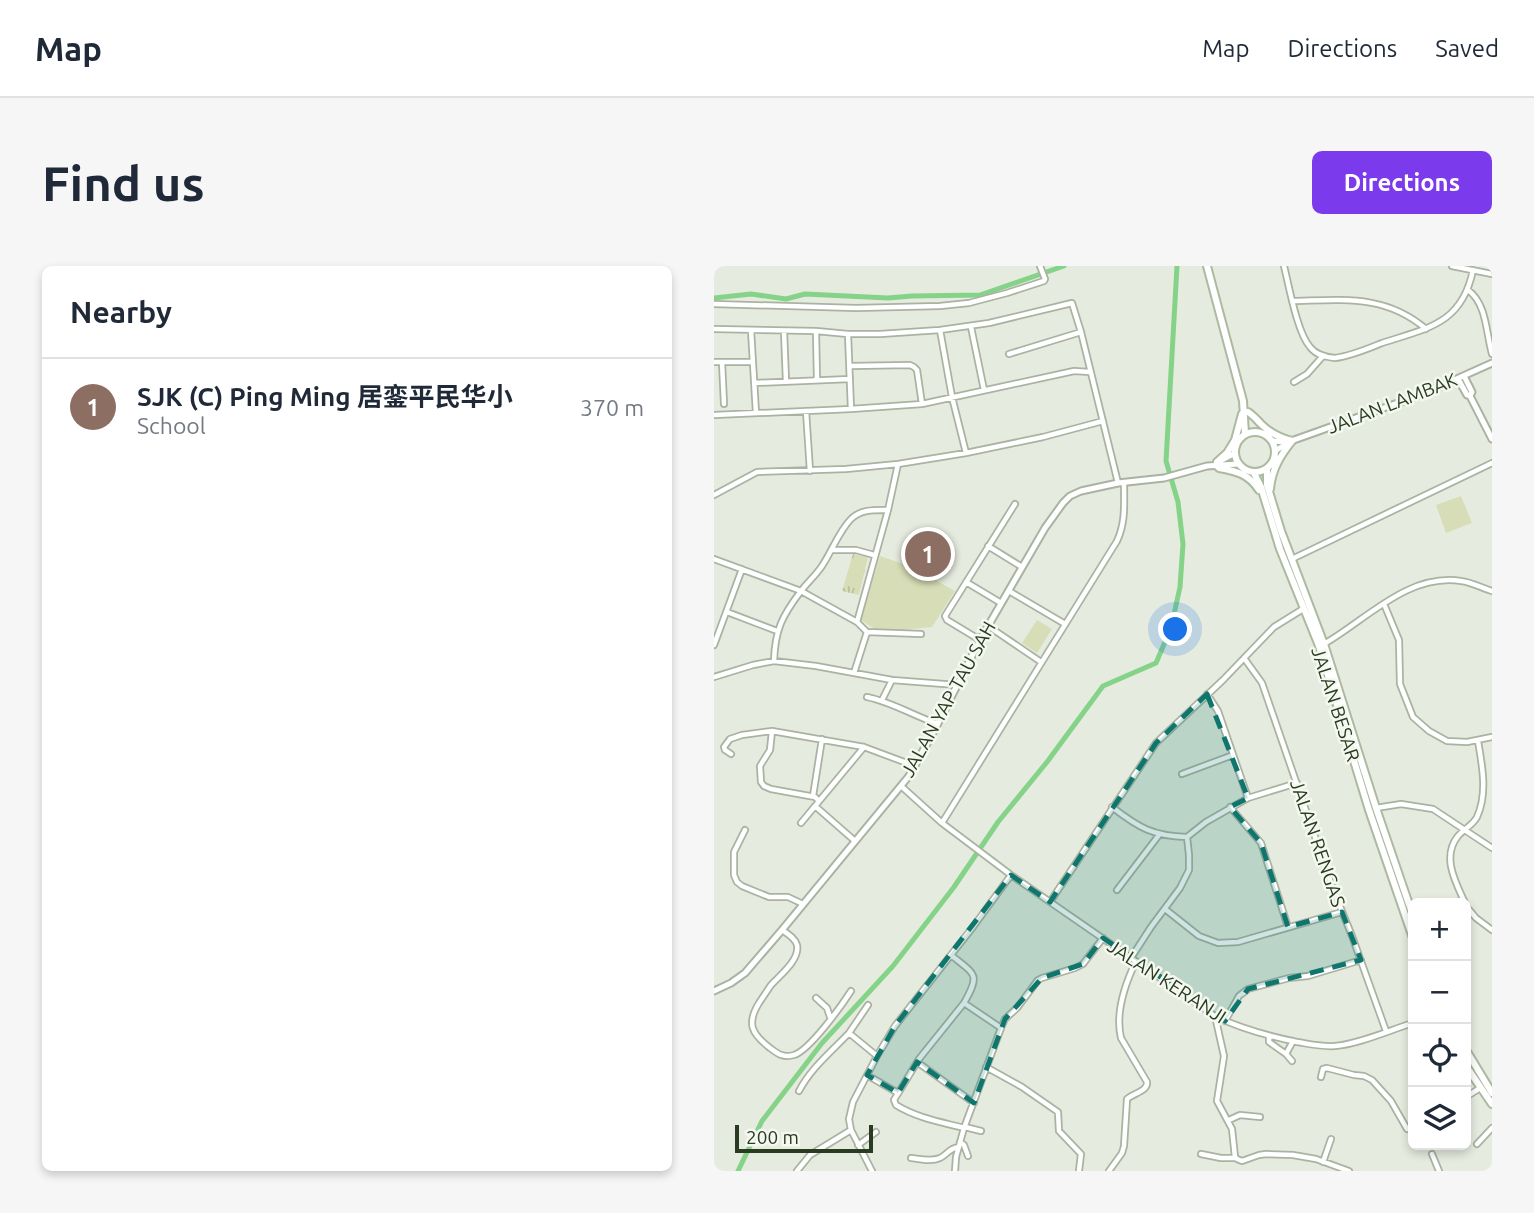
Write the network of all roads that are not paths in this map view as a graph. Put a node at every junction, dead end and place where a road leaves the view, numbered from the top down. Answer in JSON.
{"nodes":[{"id":1,"x":1208,"y":266,"type":"edge"},
{"id":2,"x":1284,"y":266,"type":"edge"},
{"id":3,"x":1451,"y":266,"type":"edge"},
{"id":4,"x":1473,"y":270,"type":"junction"},
{"id":5,"x":1042,"y":271,"type":"edge"},
{"id":6,"x":1492,"y":274,"type":"edge"},
{"id":7,"x":1468,"y":290,"type":"junction"},
{"id":8,"x":1293,"y":301,"type":"junction"},
{"id":9,"x":714,"y":304,"type":"edge"},
{"id":10,"x":971,"y":327,"type":"junction"},
{"id":11,"x":1426,"y":328,"type":"junction"},
{"id":12,"x":714,"y":329,"type":"edge"},
{"id":13,"x":751,"y":330,"type":"junction"},
{"id":14,"x":940,"y":330,"type":"junction"},
{"id":15,"x":784,"y":331,"type":"junction"},
{"id":16,"x":816,"y":331,"type":"junction"},
{"id":17,"x":1081,"y":332,"type":"junction"},
{"id":18,"x":848,"y":334,"type":"junction"},
{"id":19,"x":1009,"y":354,"type":"dead end"},
{"id":20,"x":1492,"y":354,"type":"edge"},
{"id":21,"x":1323,"y":356,"type":"junction"},
{"id":22,"x":714,"y":362,"type":"edge"},
{"id":23,"x":722,"y":362,"type":"junction"},
{"id":24,"x":753,"y":362,"type":"junction"},
{"id":25,"x":1492,"y":363,"type":"edge"},
{"id":26,"x":850,"y":366,"type":"junction"},
{"id":27,"x":1090,"y":372,"type":"junction"},
{"id":28,"x":1464,"y":376,"type":"junction"},
{"id":29,"x":850,"y":379,"type":"junction"},
{"id":30,"x":1458,"y":379,"type":"junction"},
{"id":31,"x":817,"y":380,"type":"junction"},
{"id":32,"x":786,"y":381,"type":"junction"},
{"id":33,"x":1294,"y":382,"type":"dead end"},
{"id":34,"x":754,"y":383,"type":"junction"},
{"id":35,"x":984,"y":390,"type":"junction"},
{"id":36,"x":1470,"y":396,"type":"junction"},
{"id":37,"x":952,"y":397,"type":"junction"},
{"id":38,"x":724,"y":404,"type":"dead end"},
{"id":39,"x":922,"y":404,"type":"junction"},
{"id":40,"x":851,"y":409,"type":"junction"},
{"id":41,"x":806,"y":411,"type":"junction"},
{"id":42,"x":1246,"y":412,"type":"junction"},
{"id":43,"x":756,"y":413,"type":"junction"},
{"id":44,"x":714,"y":415,"type":"edge"},
{"id":45,"x":1103,"y":421,"type":"junction"},
{"id":46,"x":1260,"y":432,"type":"junction"},
{"id":47,"x":1245,"y":435,"type":"junction"},
{"id":48,"x":1492,"y":439,"type":"edge"},
{"id":49,"x":1272,"y":441,"type":"junction"},
{"id":50,"x":1292,"y":441,"type":"junction"},
{"id":51,"x":1275,"y":451,"type":"junction"},
{"id":52,"x":966,"y":453,"type":"junction"},
{"id":53,"x":1235,"y":453,"type":"junction"},
{"id":54,"x":1492,"y":463,"type":"edge"},
{"id":55,"x":898,"y":464,"type":"junction"},
{"id":56,"x":1217,"y":464,"type":"junction"},
{"id":57,"x":1238,"y":464,"type":"junction"},
{"id":58,"x":1266,"y":469,"type":"junction"},
{"id":59,"x":810,"y":471,"type":"junction"},
{"id":60,"x":1254,"y":473,"type":"junction"},
{"id":61,"x":1121,"y":483,"type":"junction"},
{"id":62,"x":714,"y":495,"type":"edge"},
{"id":63,"x":1267,"y":496,"type":"junction"},
{"id":64,"x":1015,"y":504,"type":"dead end"},
{"id":65,"x":888,"y":510,"type":"junction"},
{"id":66,"x":988,"y":546,"type":"junction"},
{"id":67,"x":832,"y":550,"type":"junction"},
{"id":68,"x":874,"y":555,"type":"junction"},
{"id":69,"x":714,"y":559,"type":"edge"},
{"id":70,"x":1293,"y":559,"type":"junction"},
{"id":71,"x":1023,"y":567,"type":"junction"},
{"id":72,"x":742,"y":569,"type":"junction"},
{"id":73,"x":966,"y":582,"type":"junction"},
{"id":74,"x":801,"y":591,"type":"junction"},
{"id":75,"x":1009,"y":591,"type":"junction"},
{"id":76,"x":1492,"y":591,"type":"edge"},
{"id":77,"x":1001,"y":603,"type":"junction"},
{"id":78,"x":1384,"y":604,"type":"junction"},
{"id":79,"x":1303,"y":609,"type":"junction"},
{"id":80,"x":727,"y":612,"type":"junction"},
{"id":81,"x":857,"y":622,"type":"junction"},
{"id":82,"x":1065,"y":624,"type":"junction"},
{"id":83,"x":988,"y":626,"type":"junction"},
{"id":84,"x":777,"y":631,"type":"junction"},
{"id":85,"x":867,"y":632,"type":"junction"},
{"id":86,"x":921,"y":634,"type":"dead end"},
{"id":87,"x":980,"y":640,"type":"junction"},
{"id":88,"x":1324,"y":644,"type":"junction"},
{"id":89,"x":714,"y":645,"type":"edge"},
{"id":90,"x":1244,"y":658,"type":"junction"},
{"id":91,"x":774,"y":661,"type":"junction"},
{"id":92,"x":1041,"y":662,"type":"junction"},
{"id":93,"x":854,"y":673,"type":"junction"},
{"id":94,"x":714,"y":677,"type":"edge"},
{"id":95,"x":892,"y":680,"type":"junction"},
{"id":96,"x":957,"y":685,"type":"junction"},
{"id":97,"x":1207,"y":694,"type":"junction"},
{"id":98,"x":867,"y":697,"type":"dead end"},
{"id":99,"x":882,"y":700,"type":"junction"},
{"id":100,"x":938,"y":724,"type":"junction"},
{"id":101,"x":772,"y":731,"type":"junction"},
{"id":102,"x":1492,"y":737,"type":"edge"},
{"id":103,"x":822,"y":739,"type":"junction"},
{"id":104,"x":1478,"y":741,"type":"junction"},
{"id":105,"x":864,"y":747,"type":"junction"},
{"id":106,"x":731,"y":754,"type":"dead end"},
{"id":107,"x":1233,"y":755,"type":"junction"},
{"id":108,"x":915,"y":766,"type":"junction"},
{"id":109,"x":1181,"y":774,"type":"dead end"},
{"id":110,"x":1297,"y":783,"type":"junction"},
{"id":111,"x":901,"y":786,"type":"junction"},
{"id":112,"x":813,"y":796,"type":"junction"},
{"id":113,"x":1248,"y":798,"type":"junction"},
{"id":114,"x":817,"y":804,"type":"junction"},
{"id":115,"x":1112,"y":807,"type":"junction"},
{"id":116,"x":1230,"y":807,"type":"junction"},
{"id":117,"x":1376,"y":808,"type":"junction"},
{"id":118,"x":802,"y":823,"type":"dead end"},
{"id":119,"x":942,"y":823,"type":"junction"},
{"id":120,"x":745,"y":830,"type":"dead end"},
{"id":121,"x":1465,"y":831,"type":"junction"},
{"id":122,"x":1159,"y":835,"type":"junction"},
{"id":123,"x":1187,"y":837,"type":"junction"},
{"id":124,"x":855,"y":841,"type":"junction"},
{"id":125,"x":1492,"y":848,"type":"edge"},
{"id":126,"x":1011,"y":875,"type":"junction"},
{"id":127,"x":1117,"y":890,"type":"dead end"},
{"id":128,"x":1463,"y":898,"type":"edge"},
{"id":129,"x":1408,"y":901,"type":"edge"},
{"id":130,"x":1050,"y":902,"type":"junction"},
{"id":131,"x":803,"y":904,"type":"junction"},
{"id":132,"x":1165,"y":909,"type":"junction"},
{"id":133,"x":1342,"y":912,"type":"junction"},
{"id":134,"x":1471,"y":912,"type":"edge"},
{"id":135,"x":1408,"y":923,"type":"edge"},
{"id":136,"x":1288,"y":927,"type":"junction"},
{"id":137,"x":782,"y":930,"type":"junction"},
{"id":138,"x":1492,"y":930,"type":"edge"},
{"id":139,"x":1103,"y":939,"type":"junction"},
{"id":140,"x":951,"y":955,"type":"junction"},
{"id":141,"x":1134,"y":959,"type":"junction"},
{"id":142,"x":1361,"y":960,"type":"junction"},
{"id":143,"x":714,"y":991,"type":"edge"},
{"id":144,"x":851,"y":991,"type":"dead end"},
{"id":145,"x":816,"y":998,"type":"dead end"},
{"id":146,"x":964,"y":1003,"type":"junction"},
{"id":147,"x":868,"y":1005,"type":"dead end"},
{"id":148,"x":1214,"y":1016,"type":"junction"},
{"id":149,"x":831,"y":1018,"type":"junction"},
{"id":150,"x":1225,"y":1021,"type":"junction"},
{"id":151,"x":1410,"y":1024,"type":"edge"},
{"id":152,"x":1001,"y":1028,"type":"junction"},
{"id":153,"x":1386,"y":1031,"type":"junction"},
{"id":154,"x":849,"y":1033,"type":"junction"},
{"id":155,"x":1269,"y":1037,"type":"junction"},
{"id":156,"x":1293,"y":1041,"type":"junction"},
{"id":157,"x":1286,"y":1054,"type":"junction"},
{"id":158,"x":877,"y":1056,"type":"junction"},
{"id":159,"x":1471,"y":1059,"type":"edge"},
{"id":160,"x":1292,"y":1061,"type":"dead end"},
{"id":161,"x":917,"y":1062,"type":"junction"},
{"id":162,"x":986,"y":1067,"type":"junction"},
{"id":163,"x":867,"y":1074,"type":"junction"},
{"id":164,"x":1471,"y":1074,"type":"edge"},
{"id":165,"x":1321,"y":1077,"type":"dead end"},
{"id":166,"x":1480,"y":1088,"type":"junction"},
{"id":167,"x":799,"y":1091,"type":"dead end"},
{"id":168,"x":898,"y":1093,"type":"junction"},
{"id":169,"x":1492,"y":1093,"type":"edge"},
{"id":170,"x":1471,"y":1094,"type":"edge"},
{"id":171,"x":974,"y":1103,"type":"junction"},
{"id":172,"x":1492,"y":1104,"type":"edge"},
{"id":173,"x":1261,"y":1117,"type":"dead end"},
{"id":174,"x":1228,"y":1120,"type":"junction"},
{"id":175,"x":964,"y":1128,"type":"junction"},
{"id":176,"x":1492,"y":1128,"type":"edge"},
{"id":177,"x":1408,"y":1129,"type":"edge"},
{"id":178,"x":851,"y":1130,"type":"junction"},
{"id":179,"x":981,"y":1131,"type":"dead end"},
{"id":180,"x":876,"y":1132,"type":"dead end"},
{"id":181,"x":1331,"y":1139,"type":"dead end"},
{"id":182,"x":1477,"y":1144,"type":"dead end"},
{"id":183,"x":858,"y":1145,"type":"junction"},
{"id":184,"x":960,"y":1145,"type":"junction"},
{"id":185,"x":1201,"y":1154,"type":"dead end"},
{"id":186,"x":1432,"y":1154,"type":"dead end"},
{"id":187,"x":968,"y":1156,"type":"dead end"},
{"id":188,"x":911,"y":1158,"type":"dead end"},
{"id":189,"x":1236,"y":1158,"type":"junction"},
{"id":190,"x":1323,"y":1162,"type":"junction"},
{"id":191,"x":797,"y":1171,"type":"edge"},
{"id":192,"x":872,"y":1171,"type":"edge"},
{"id":193,"x":955,"y":1171,"type":"edge"},
{"id":194,"x":1079,"y":1171,"type":"edge"},
{"id":195,"x":1109,"y":1171,"type":"edge"},
{"id":196,"x":1349,"y":1171,"type":"edge"},
{"id":197,"x":1439,"y":1171,"type":"edge"}],
"edges":[{"from":1,"to":42,"type":"main road"},
{"from":2,"to":8,"type":"street"},
{"from":3,"to":4,"type":"street"},
{"from":4,"to":6,"type":"street"},
{"from":4,"to":7,"type":"street"},
{"from":5,"to":9,"type":"street"},
{"from":7,"to":11,"type":"street"},
{"from":7,"to":20,"type":"street"},
{"from":8,"to":11,"type":"street"},
{"from":8,"to":21,"type":"street"},
{"from":10,"to":14,"type":"street"},
{"from":10,"to":17,"type":"street"},
{"from":10,"to":35,"type":"street"},
{"from":11,"to":21,"type":"street"},
{"from":12,"to":13,"type":"street"},
{"from":13,"to":15,"type":"street"},
{"from":13,"to":24,"type":"street"},
{"from":14,"to":18,"type":"street"},
{"from":14,"to":37,"type":"street"},
{"from":15,"to":16,"type":"street"},
{"from":15,"to":32,"type":"street"},
{"from":16,"to":18,"type":"street"},
{"from":16,"to":31,"type":"street"},
{"from":17,"to":19,"type":"street"},
{"from":17,"to":27,"type":"street"},
{"from":18,"to":26,"type":"street"},
{"from":21,"to":33,"type":"street"},
{"from":22,"to":23,"type":"street"},
{"from":23,"to":24,"type":"street"},
{"from":23,"to":38,"type":"street"},
{"from":24,"to":34,"type":"street"},
{"from":25,"to":28,"type":"street","name":"JALAN LAMBAK"},
{"from":26,"to":29,"type":"street"},
{"from":26,"to":39,"type":"street"},
{"from":27,"to":35,"type":"street"},
{"from":27,"to":45,"type":"street"},
{"from":28,"to":30,"type":"street","name":"JALAN LAMBAK"},
{"from":28,"to":36,"type":"street"},
{"from":29,"to":31,"type":"street"},
{"from":29,"to":40,"type":"street"},
{"from":30,"to":36,"type":"street"},
{"from":30,"to":50,"type":"street","name":"JALAN LAMBAK"},
{"from":31,"to":32,"type":"street"},
{"from":32,"to":34,"type":"street"},
{"from":34,"to":43,"type":"street"},
{"from":35,"to":37,"type":"street"},
{"from":36,"to":48,"type":"street"},
{"from":37,"to":39,"type":"street"},
{"from":37,"to":52,"type":"street"},
{"from":39,"to":40,"type":"street"},
{"from":40,"to":41,"type":"street"},
{"from":41,"to":43,"type":"street"},
{"from":41,"to":59,"type":"street"},
{"from":42,"to":46,"type":"main road"},
{"from":42,"to":47,"type":"main road"},
{"from":42,"to":50,"type":"main road"},
{"from":42,"to":56,"type":"main road"},
{"from":43,"to":44,"type":"street"},
{"from":45,"to":52,"type":"street"},
{"from":45,"to":61,"type":"street"},
{"from":46,"to":47,"type":"main road"},
{"from":46,"to":49,"type":"main road"},
{"from":47,"to":53,"type":"main road"},
{"from":49,"to":50,"type":"street"},
{"from":49,"to":51,"type":"main road"},
{"from":50,"to":51,"type":"street"},
{"from":50,"to":63,"type":"main road"},
{"from":51,"to":58,"type":"main road"},
{"from":52,"to":55,"type":"street"},
{"from":53,"to":56,"type":"street","name":"JALAN YAP TAU SAH"},
{"from":53,"to":57,"type":"main road"},
{"from":54,"to":70,"type":"street"},
{"from":55,"to":59,"type":"street"},
{"from":55,"to":65,"type":"street"},
{"from":56,"to":57,"type":"street","name":"JALAN YAP TAU SAH"},
{"from":56,"to":61,"type":"street","name":"JALAN YAP TAU SAH"},
{"from":56,"to":63,"type":"main road"},
{"from":57,"to":60,"type":"main road"},
{"from":58,"to":60,"type":"main road"},
{"from":58,"to":63,"type":"main road","name":"JALAN BESAR"},
{"from":59,"to":62,"type":"street"},
{"from":60,"to":63,"type":"main road","name":"JALAN BESAR"},
{"from":61,"to":71,"type":"street","name":"JALAN YAP TAU SAH"},
{"from":61,"to":82,"type":"street"},
{"from":63,"to":70,"type":"main road","name":"JALAN BESAR"},
{"from":63,"to":79,"type":"main road","name":"JALAN BESAR"},
{"from":64,"to":66,"type":"street"},
{"from":65,"to":67,"type":"street"},
{"from":65,"to":68,"type":"street"},
{"from":66,"to":71,"type":"street"},
{"from":66,"to":73,"type":"street"},
{"from":67,"to":68,"type":"street"},
{"from":67,"to":74,"type":"street"},
{"from":68,"to":81,"type":"street"},
{"from":69,"to":72,"type":"street"},
{"from":70,"to":88,"type":"main road","name":"JALAN BESAR"},
{"from":71,"to":75,"type":"street","name":"JALAN YAP TAU SAH"},
{"from":72,"to":74,"type":"street"},
{"from":72,"to":80,"type":"street"},
{"from":73,"to":77,"type":"street"},
{"from":73,"to":87,"type":"street"},
{"from":74,"to":81,"type":"street"},
{"from":74,"to":84,"type":"street"},
{"from":75,"to":77,"type":"street","name":"JALAN YAP TAU SAH"},
{"from":75,"to":82,"type":"street"},
{"from":76,"to":78,"type":"street"},
{"from":77,"to":83,"type":"street","name":"JALAN YAP TAU SAH"},
{"from":78,"to":88,"type":"street"},
{"from":78,"to":104,"type":"street"},
{"from":79,"to":90,"type":"street"},
{"from":79,"to":135,"type":"main road","name":"JALAN BESAR"},
{"from":80,"to":84,"type":"street"},
{"from":80,"to":89,"type":"street"},
{"from":81,"to":85,"type":"street"},
{"from":82,"to":92,"type":"street"},
{"from":83,"to":87,"type":"street","name":"JALAN YAP TAU SAH"},
{"from":83,"to":92,"type":"street"},
{"from":84,"to":91,"type":"street"},
{"from":85,"to":86,"type":"street"},
{"from":85,"to":93,"type":"street"},
{"from":87,"to":96,"type":"street","name":"JALAN YAP TAU SAH"},
{"from":88,"to":117,"type":"main road","name":"JALAN BESAR"},
{"from":90,"to":97,"type":"street"},
{"from":90,"to":110,"type":"street","name":"JALAN RENGAS"},
{"from":91,"to":93,"type":"street"},
{"from":91,"to":94,"type":"street"},
{"from":92,"to":119,"type":"street"},
{"from":93,"to":95,"type":"street"},
{"from":95,"to":96,"type":"street"},
{"from":95,"to":99,"type":"street"},
{"from":96,"to":100,"type":"street","name":"JALAN YAP TAU SAH"},
{"from":97,"to":107,"type":"street"},
{"from":97,"to":115,"type":"street"},
{"from":98,"to":99,"type":"street"},
{"from":99,"to":100,"type":"street"},
{"from":100,"to":108,"type":"street","name":"JALAN YAP TAU SAH"},
{"from":101,"to":103,"type":"street"},
{"from":101,"to":106,"type":"street"},
{"from":101,"to":112,"type":"street"},
{"from":102,"to":104,"type":"street"},
{"from":103,"to":105,"type":"street"},
{"from":103,"to":112,"type":"street"},
{"from":104,"to":121,"type":"street"},
{"from":105,"to":108,"type":"street"},
{"from":105,"to":114,"type":"street"},
{"from":107,"to":109,"type":"street"},
{"from":107,"to":113,"type":"street"},
{"from":108,"to":111,"type":"street","name":"JALAN YAP TAU SAH"},
{"from":110,"to":113,"type":"street"},
{"from":110,"to":133,"type":"street","name":"JALAN RENGAS"},
{"from":111,"to":119,"type":"street"},
{"from":111,"to":124,"type":"street","name":"JALAN YAP TAU SAH"},
{"from":112,"to":114,"type":"street"},
{"from":113,"to":116,"type":"street"},
{"from":114,"to":118,"type":"street"},
{"from":114,"to":124,"type":"street"},
{"from":115,"to":122,"type":"street"},
{"from":115,"to":130,"type":"street"},
{"from":116,"to":123,"type":"street"},
{"from":116,"to":136,"type":"street"},
{"from":117,"to":121,"type":"street"},
{"from":117,"to":129,"type":"main road","name":"JALAN BESAR"},
{"from":119,"to":126,"type":"street","name":"JALAN KERANJI"},
{"from":120,"to":131,"type":"street"},
{"from":121,"to":125,"type":"street"},
{"from":121,"to":128,"type":"street"},
{"from":122,"to":123,"type":"street"},
{"from":122,"to":127,"type":"street"},
{"from":123,"to":132,"type":"street"},
{"from":124,"to":131,"type":"street","name":"JALAN YAP TAU SAH"},
{"from":126,"to":130,"type":"street","name":"JALAN KERANJI"},
{"from":126,"to":140,"type":"street"},
{"from":130,"to":139,"type":"street","name":"JALAN KERANJI"},
{"from":131,"to":137,"type":"street","name":"JALAN YAP TAU SAH"},
{"from":132,"to":136,"type":"street"},
{"from":132,"to":141,"type":"street"},
{"from":133,"to":136,"type":"street"},
{"from":133,"to":142,"type":"street","name":"JALAN RENGAS"},
{"from":134,"to":138,"type":"street"},
{"from":137,"to":143,"type":"street","name":"JALAN YAP TAU SAH"},
{"from":137,"to":149,"type":"street"},
{"from":139,"to":141,"type":"street","name":"JALAN KERANJI"},
{"from":139,"to":152,"type":"street"},
{"from":140,"to":146,"type":"street"},
{"from":140,"to":158,"type":"street"},
{"from":141,"to":148,"type":"street","name":"JALAN KERANJI"},
{"from":141,"to":195,"type":"street"},
{"from":142,"to":150,"type":"street"},
{"from":142,"to":153,"type":"street","name":"JALAN RENGAS"},
{"from":144,"to":149,"type":"street"},
{"from":145,"to":149,"type":"street"},
{"from":146,"to":152,"type":"street"},
{"from":146,"to":161,"type":"street"},
{"from":147,"to":154,"type":"street"},
{"from":148,"to":150,"type":"street","name":"JALAN KERANJI"},
{"from":148,"to":174,"type":"street"},
{"from":150,"to":155,"type":"street","name":"JALAN KERANJI"},
{"from":151,"to":153,"type":"street","name":"JALAN KERANJI"},
{"from":152,"to":162,"type":"street"},
{"from":153,"to":156,"type":"street","name":"JALAN KERANJI"},
{"from":154,"to":158,"type":"street"},
{"from":154,"to":167,"type":"street"},
{"from":155,"to":156,"type":"street","name":"JALAN KERANJI"},
{"from":155,"to":157,"type":"street"},
{"from":156,"to":157,"type":"street"},
{"from":157,"to":160,"type":"street"},
{"from":158,"to":163,"type":"street"},
{"from":159,"to":169,"type":"main road"},
{"from":161,"to":168,"type":"street"},
{"from":161,"to":171,"type":"street"},
{"from":162,"to":171,"type":"street"},
{"from":162,"to":194,"type":"street"},
{"from":163,"to":168,"type":"street"},
{"from":163,"to":178,"type":"street"},
{"from":164,"to":166,"type":"main road"},
{"from":165,"to":177,"type":"street"},
{"from":166,"to":170,"type":"street"},
{"from":166,"to":172,"type":"main road"},
{"from":168,"to":175,"type":"street"},
{"from":171,"to":175,"type":"street"},
{"from":173,"to":174,"type":"street"},
{"from":174,"to":189,"type":"street"},
{"from":175,"to":179,"type":"street"},
{"from":175,"to":184,"type":"street"},
{"from":176,"to":182,"type":"street"},
{"from":178,"to":183,"type":"street"},
{"from":178,"to":191,"type":"street"},
{"from":180,"to":183,"type":"street"},
{"from":181,"to":190,"type":"street"},
{"from":183,"to":192,"type":"street"},
{"from":184,"to":187,"type":"street"},
{"from":184,"to":188,"type":"street"},
{"from":184,"to":193,"type":"street"},
{"from":185,"to":189,"type":"street"},
{"from":186,"to":197,"type":"street"},
{"from":189,"to":190,"type":"street"},
{"from":190,"to":196,"type":"street"}]}
